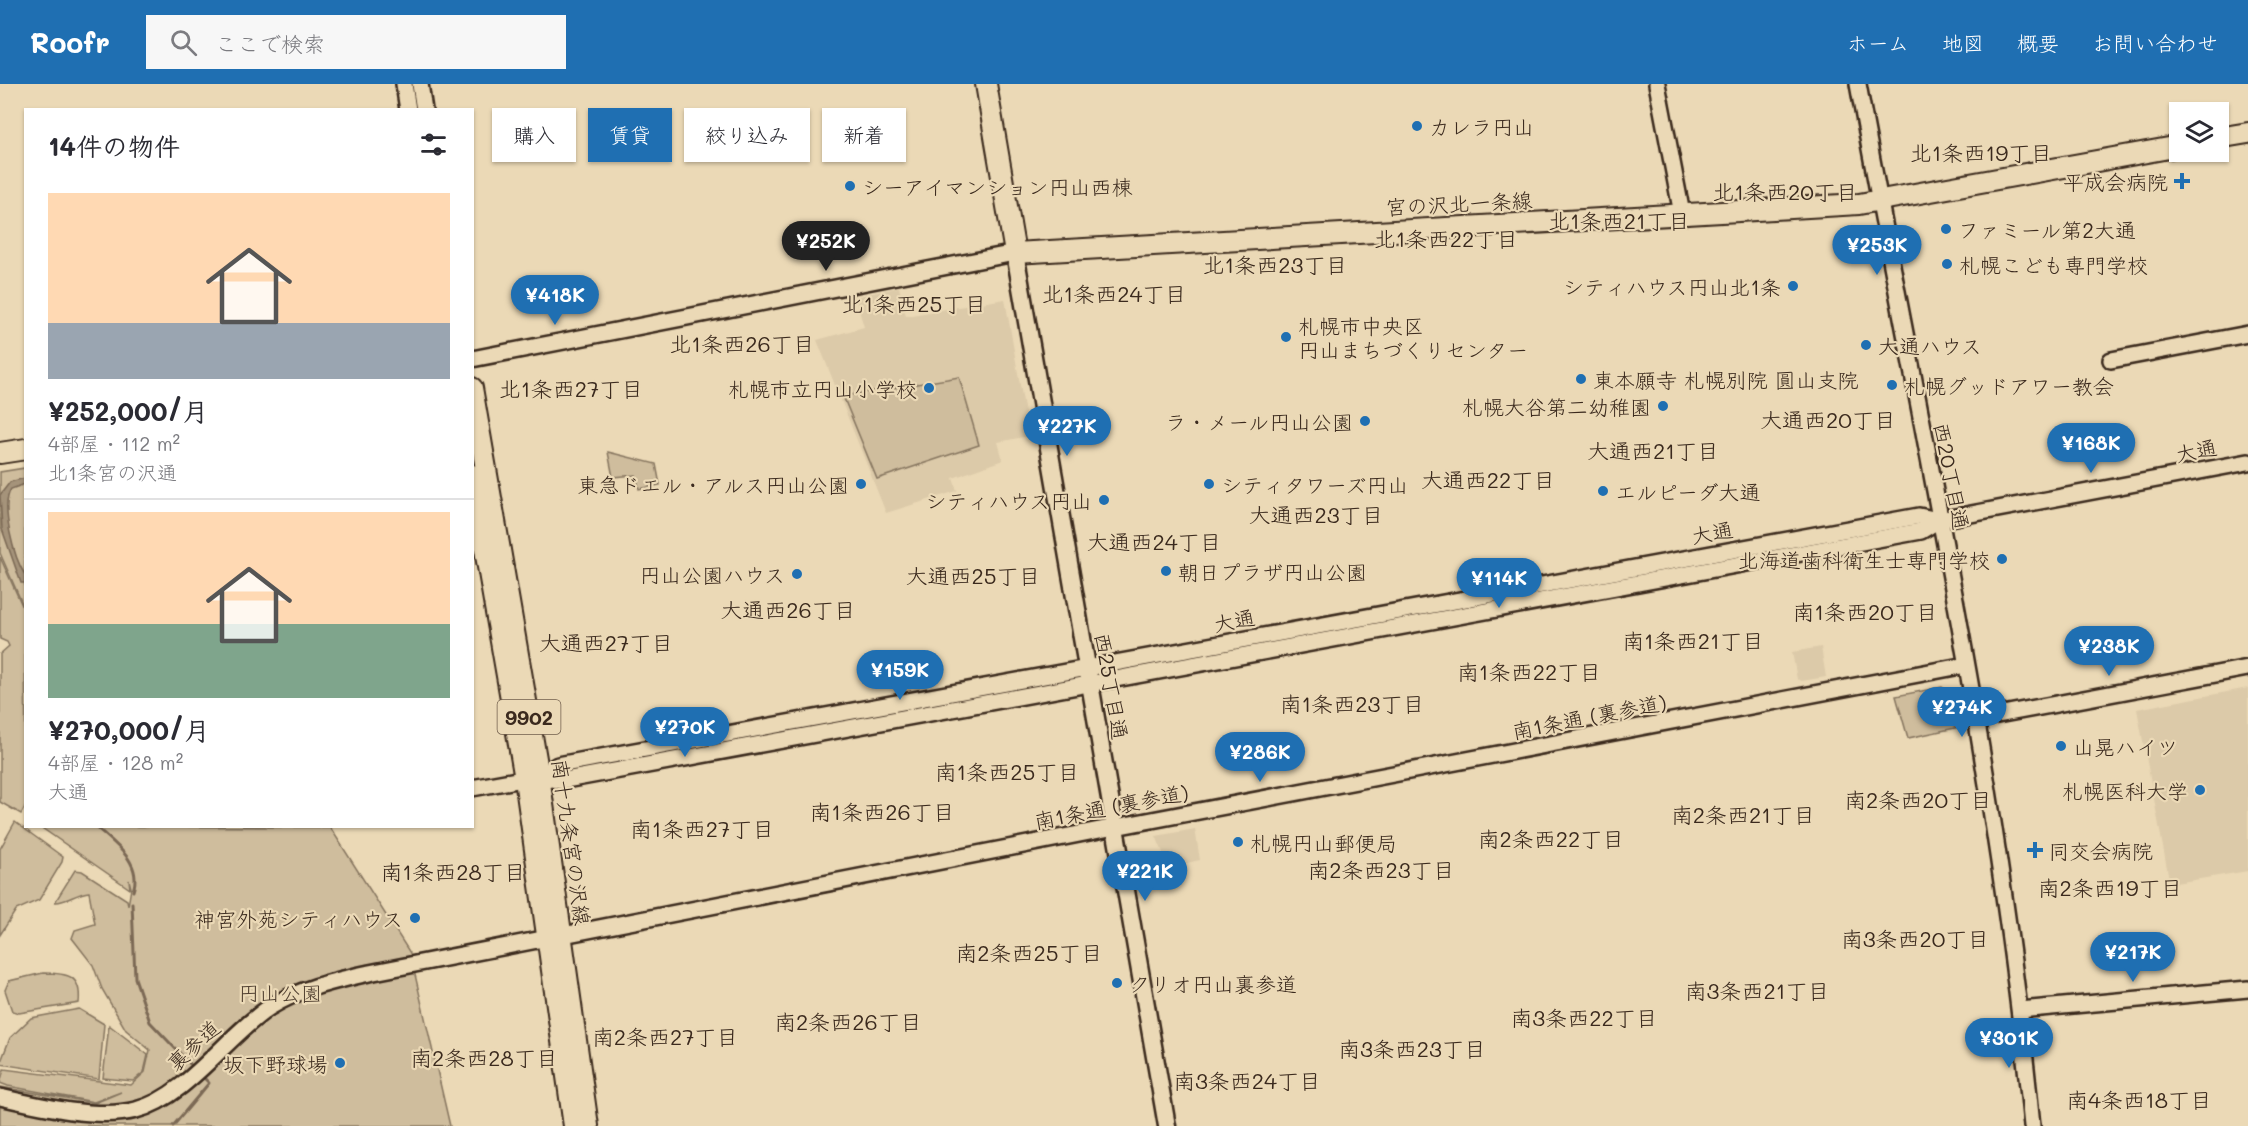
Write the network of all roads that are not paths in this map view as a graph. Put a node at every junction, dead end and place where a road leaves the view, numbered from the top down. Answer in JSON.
{"nodes":[{"id":1,"x":404,"y":84,"type":"edge"},
{"id":2,"x":420,"y":84,"type":"edge"},
{"id":3,"x":986,"y":84,"type":"edge"},
{"id":4,"x":1657,"y":84,"type":"edge"},
{"id":5,"x":1858,"y":84,"type":"edge"},
{"id":6,"x":408,"y":108,"type":"edge"},
{"id":7,"x":424,"y":108,"type":"edge"},
{"id":8,"x":2248,"y":133,"type":"edge"},
{"id":9,"x":2229,"y":136,"type":"edge"},
{"id":10,"x":2169,"y":148,"type":"edge"},
{"id":11,"x":1880,"y":201,"type":"junction"},
{"id":12,"x":1682,"y":214,"type":"junction"},
{"id":13,"x":1015,"y":253,"type":"junction"},
{"id":14,"x":2248,"y":334,"type":"edge"},
{"id":15,"x":474,"y":359,"type":"edge"},
{"id":16,"x":2111,"y":360,"type":"dead end"},
{"id":17,"x":474,"y":401,"type":"edge"},
{"id":18,"x":24,"y":449,"type":"edge"},
{"id":19,"x":0,"y":453,"type":"edge"},
{"id":20,"x":2248,"y":462,"type":"edge"},
{"id":21,"x":474,"y":485,"type":"edge"},
{"id":22,"x":1939,"y":520,"type":"junction"},
{"id":23,"x":1966,"y":665,"type":"junction"},
{"id":24,"x":2248,"y":668,"type":"edge"},
{"id":25,"x":1088,"y":676,"type":"junction"},
{"id":26,"x":1976,"y":719,"type":"junction"},
{"id":27,"x":532,"y":778,"type":"junction"},
{"id":28,"x":474,"y":788,"type":"edge"},
{"id":29,"x":1114,"y":827,"type":"junction"},
{"id":30,"x":554,"y":937,"type":"junction"},
{"id":31,"x":2248,"y":989,"type":"edge"},
{"id":32,"x":2020,"y":1010,"type":"junction"},
{"id":33,"x":0,"y":1097,"type":"edge"},
{"id":34,"x":574,"y":1126,"type":"edge"},
{"id":35,"x":588,"y":1126,"type":"edge"},
{"id":36,"x":1167,"y":1126,"type":"edge"},
{"id":37,"x":2031,"y":1126,"type":"edge"}],
"edges":[{"from":1,"to":6,"type":"street"},
{"from":2,"to":7,"type":"street"},
{"from":3,"to":13,"type":"main road"},
{"from":4,"to":12,"type":"street"},
{"from":5,"to":11,"type":"street","name":"西20丁目通"},
{"from":8,"to":9,"type":"main road"},
{"from":10,"to":11,"type":"main road","name":"宮の沢北一条線"},
{"from":11,"to":12,"type":"main road","name":"宮の沢北一条線"},
{"from":11,"to":22,"type":"street","name":"西20丁目通"},
{"from":12,"to":13,"type":"main road","name":"宮の沢北一条線"},
{"from":13,"to":15,"type":"street"},
{"from":13,"to":25,"type":"main road","name":"西25丁目通"},
{"from":14,"to":16,"type":"street"},
{"from":17,"to":27,"type":"main road","name":"南十九条宮の沢線","number":"9902"},
{"from":18,"to":19,"type":"main road"},
{"from":20,"to":22,"type":"street","name":"大通"},
{"from":21,"to":27,"type":"main road","name":"南十九条宮の沢線","number":"9902"},
{"from":22,"to":23,"type":"street","name":"西20丁目通"},
{"from":22,"to":25,"type":"street","name":"大通"},
{"from":23,"to":26,"type":"street","name":"西20丁目通"},
{"from":23,"to":29,"type":"street","name":"南1条通 (裏参道)"},
{"from":24,"to":26,"type":"street"},
{"from":25,"to":27,"type":"street","name":"大通"},
{"from":25,"to":29,"type":"main road","name":"西25丁目通"},
{"from":26,"to":32,"type":"street","name":"西20丁目通"},
{"from":27,"to":28,"type":"street","name":"大通"},
{"from":27,"to":30,"type":"main road","name":"南十九条宮の沢線","number":"9902"},
{"from":29,"to":30,"type":"street","name":"南1条通 (裏参道)"},
{"from":29,"to":36,"type":"main road","name":"西25丁目通"},
{"from":30,"to":33,"type":"street","name":"裏参道"},
{"from":30,"to":34,"type":"main road","name":"南十九条宮の沢線","number":"9902"},
{"from":30,"to":35,"type":"main road","name":"南十九条宮の沢線","number":"9902"},
{"from":31,"to":32,"type":"street"},
{"from":32,"to":37,"type":"street","name":"西20丁目通"}]}
